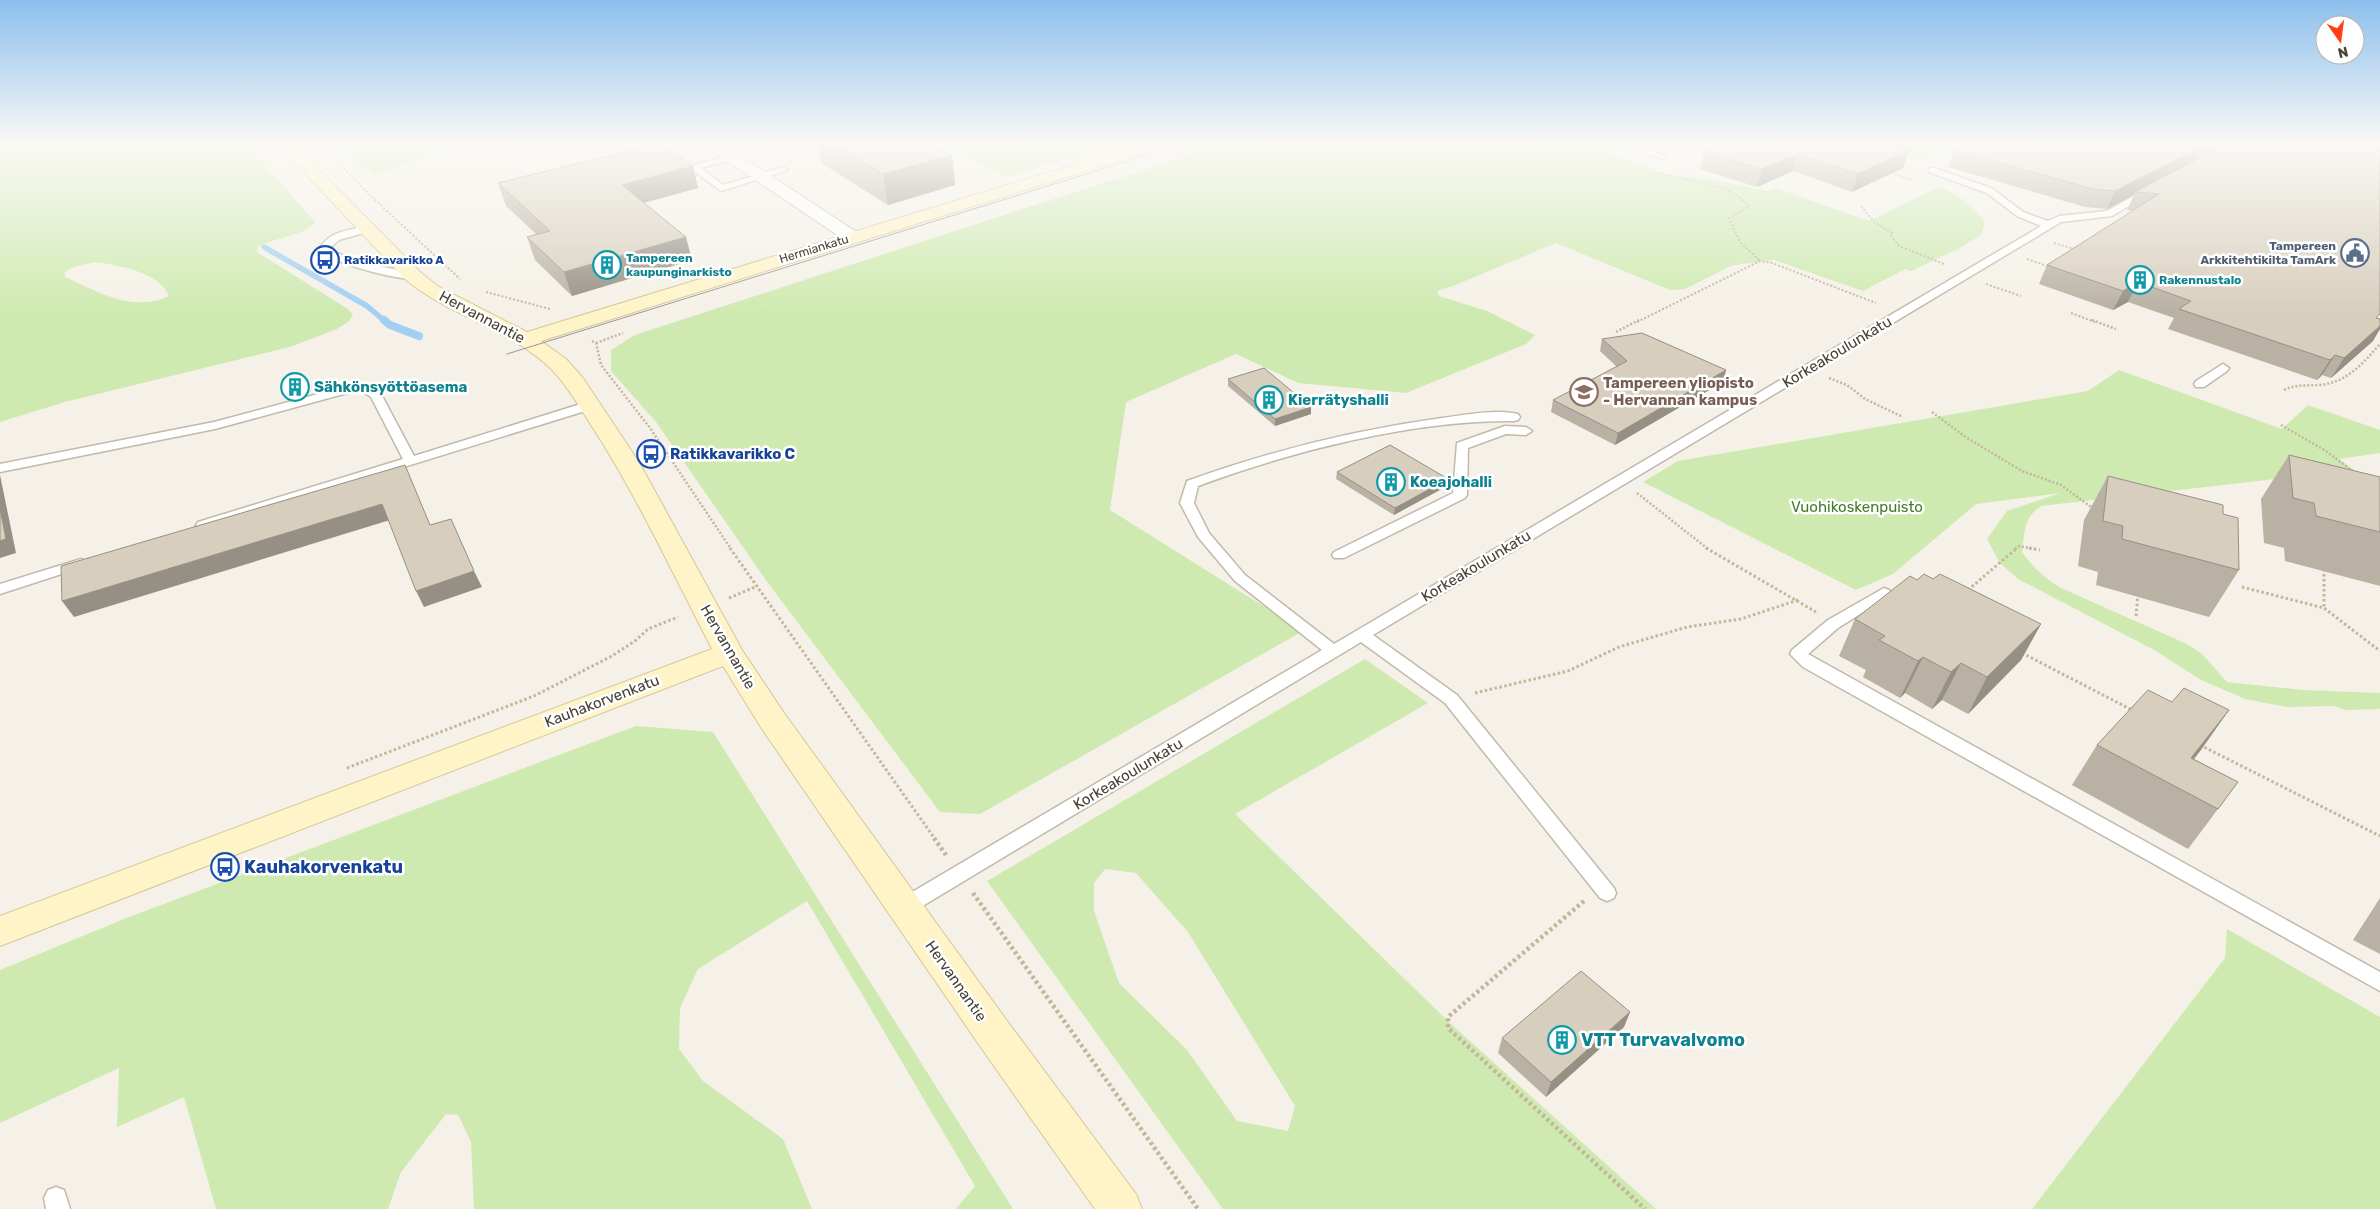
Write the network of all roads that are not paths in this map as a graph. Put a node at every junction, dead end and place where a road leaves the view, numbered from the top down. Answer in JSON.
{"nodes":[{"id":1,"x":338,"y":199,"type":"edge"},
{"id":2,"x":796,"y":199,"type":"edge"},
{"id":3,"x":975,"y":199,"type":"edge"},
{"id":4,"x":2001,"y":199,"type":"edge"},
{"id":5,"x":2134,"y":199,"type":"edge"},
{"id":6,"x":2048,"y":225,"type":"junction"},
{"id":7,"x":366,"y":229,"type":"junction"},
{"id":8,"x":852,"y":237,"type":"junction"},
{"id":9,"x":413,"y":276,"type":"junction"},
{"id":10,"x":525,"y":338,"type":"junction"},
{"id":11,"x":2223,"y":368,"type":"dead end"},
{"id":12,"x":2200,"y":384,"type":"dead end"},
{"id":13,"x":591,"y":405,"type":"junction"},
{"id":14,"x":1514,"y":417,"type":"dead end"},
{"id":15,"x":1526,"y":431,"type":"dead end"},
{"id":16,"x":410,"y":460,"type":"junction"},
{"id":17,"x":0,"y":468,"type":"edge"},
{"id":18,"x":193,"y":528,"type":"edge"},
{"id":19,"x":1339,"y":555,"type":"dead end"},
{"id":20,"x":99,"y":558,"type":"edge"},
{"id":21,"x":0,"y":589,"type":"edge"},
{"id":22,"x":1884,"y":593,"type":"dead end"},
{"id":23,"x":1362,"y":634,"type":"junction"},
{"id":24,"x":1334,"y":651,"type":"junction"},
{"id":25,"x":728,"y":653,"type":"junction"},
{"id":26,"x":1605,"y":890,"type":"road end"},
{"id":27,"x":904,"y":907,"type":"junction"},
{"id":28,"x":0,"y":931,"type":"edge"},
{"id":29,"x":2380,"y":982,"type":"edge"},
{"id":30,"x":1120,"y":1209,"type":"edge"}],
"edges":[{"from":1,"to":7,"type":"main road","name":"Hervannantie"},
{"from":2,"to":8,"type":"street"},
{"from":3,"to":8,"type":"main road","name":"Hermiankatu"},
{"from":4,"to":6,"type":"lane"},
{"from":5,"to":6,"type":"lane","name":"Korkeakoulunkatu"},
{"from":6,"to":23,"type":"lane","name":"Korkeakoulunkatu"},
{"from":7,"to":9,"type":"main road","name":"Hervannantie"},
{"from":7,"to":9,"type":"lane"},
{"from":8,"to":10,"type":"main road","name":"Hermiankatu"},
{"from":9,"to":10,"type":"main road","name":"Hervannantie"},
{"from":10,"to":13,"type":"main road","name":"Hervannantie"},
{"from":11,"to":12,"type":"lane"},
{"from":13,"to":16,"type":"lane"},
{"from":13,"to":25,"type":"main road","name":"Hervannantie"},
{"from":14,"to":24,"type":"lane"},
{"from":15,"to":19,"type":"lane"},
{"from":16,"to":17,"type":"lane"},
{"from":16,"to":18,"type":"lane"},
{"from":20,"to":21,"type":"lane"},
{"from":22,"to":29,"type":"lane"},
{"from":23,"to":24,"type":"lane","name":"Korkeakoulunkatu"},
{"from":23,"to":26,"type":"lane"},
{"from":24,"to":27,"type":"lane","name":"Korkeakoulunkatu"},
{"from":25,"to":27,"type":"main road","name":"Hervannantie"},
{"from":25,"to":28,"type":"main road","name":"Kauhakorvenkatu"},
{"from":27,"to":30,"type":"main road","name":"Hervannantie"}]}
